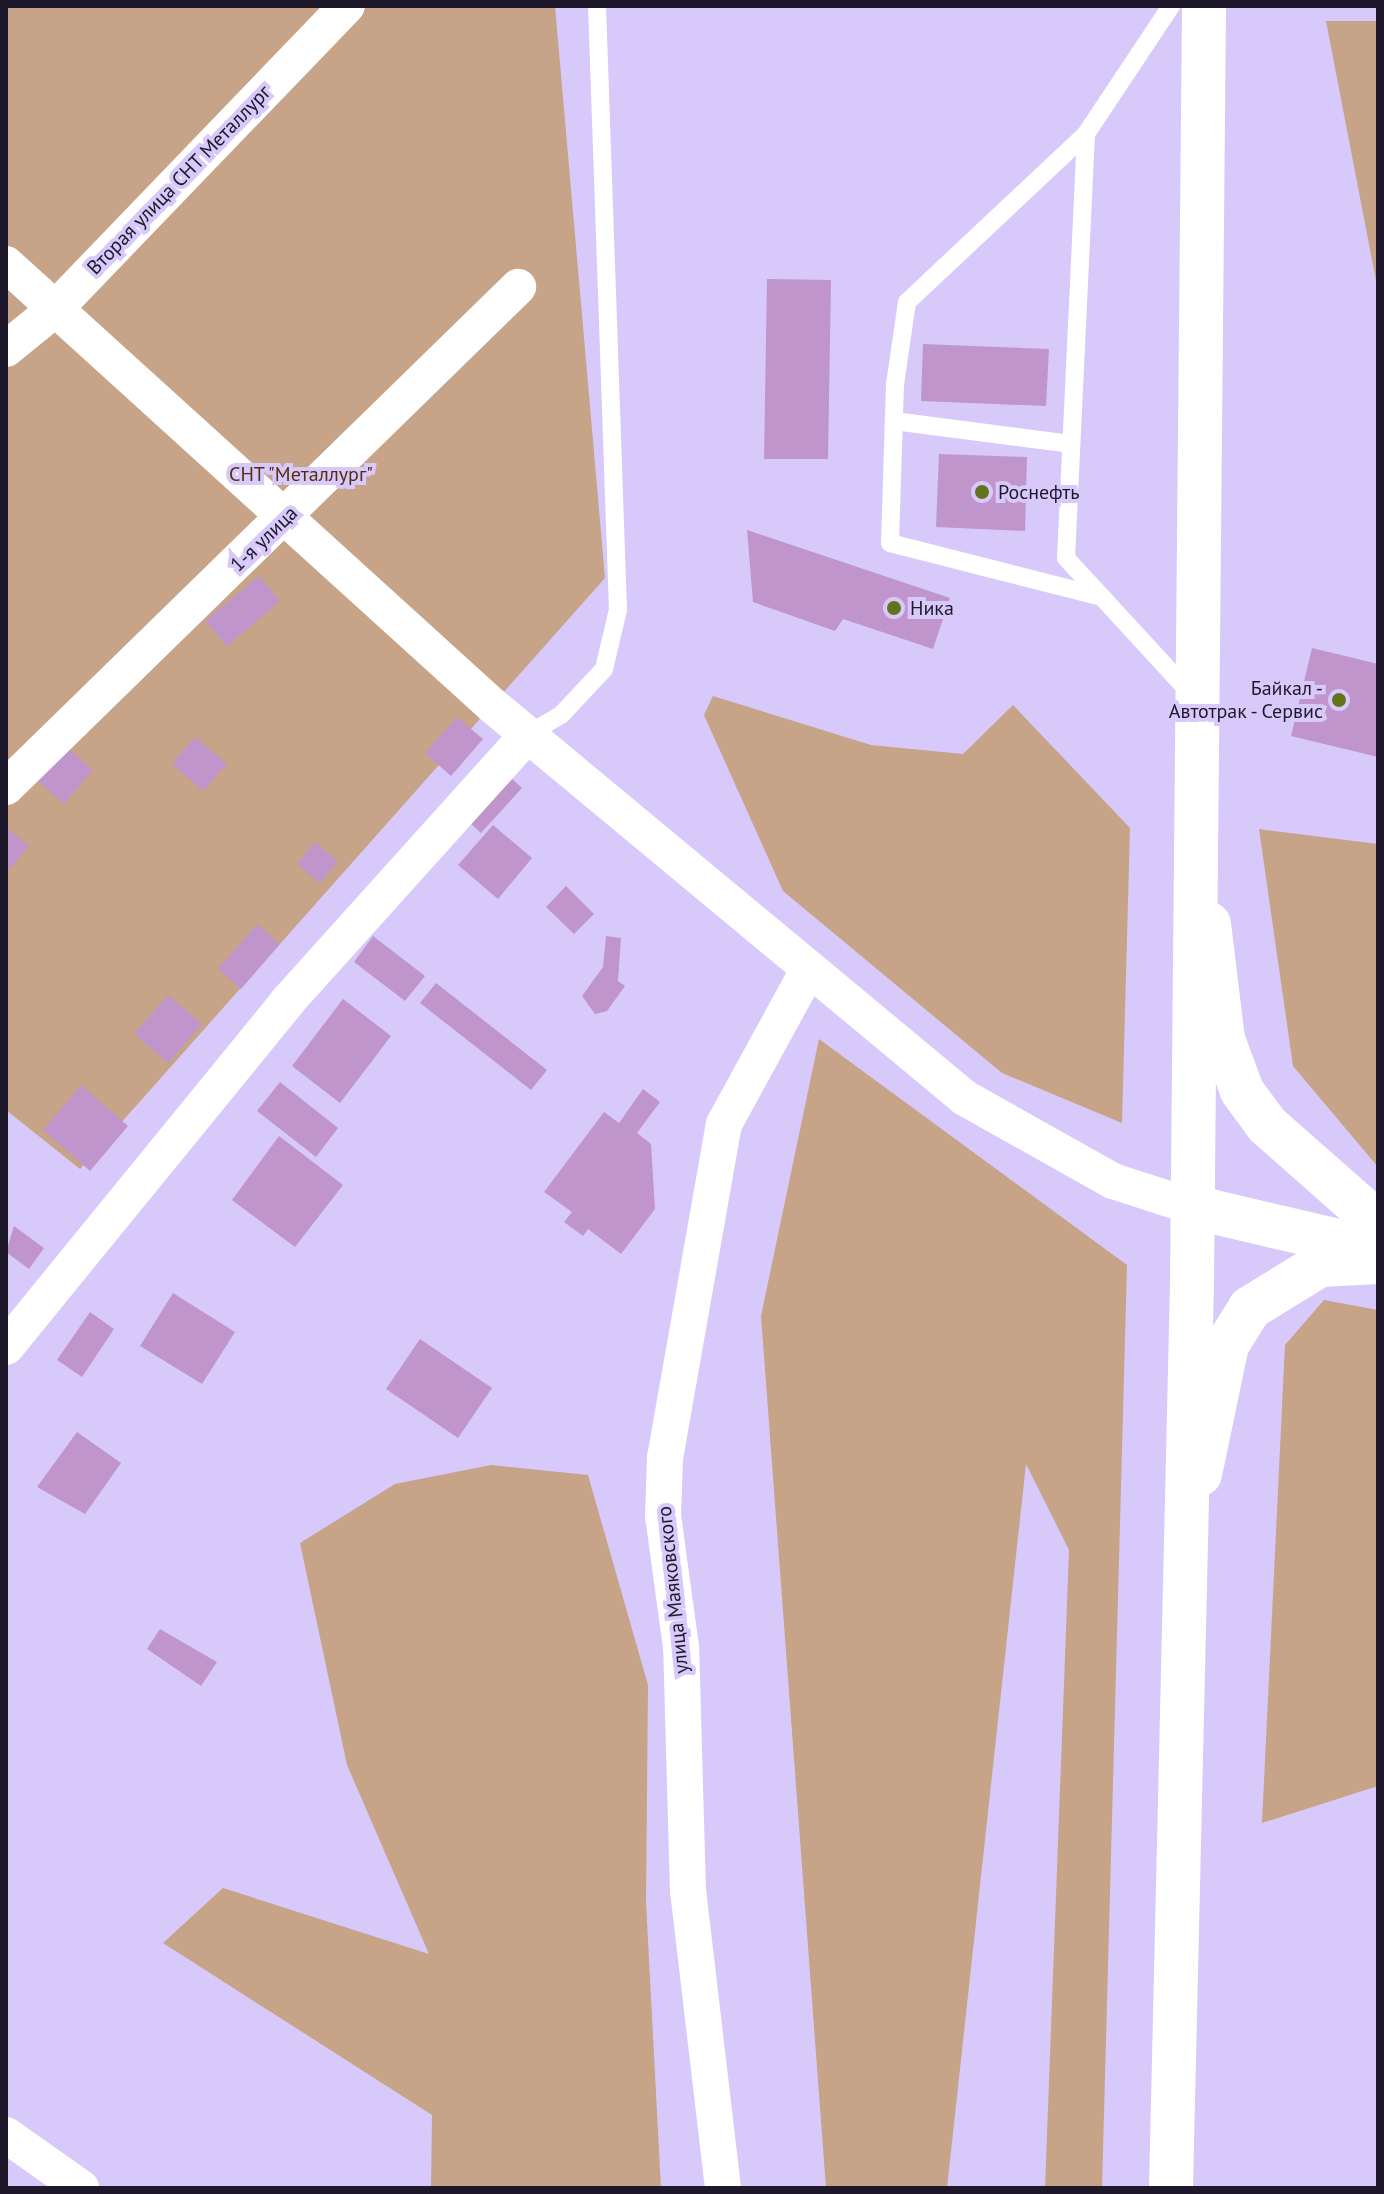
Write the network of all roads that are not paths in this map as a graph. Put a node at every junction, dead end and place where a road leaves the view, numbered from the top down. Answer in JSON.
{"nodes":[{"id":1,"x":347,"y":6,"type":"edge"},
{"id":2,"x":597,"y":6,"type":"edge"},
{"id":3,"x":1171,"y":6,"type":"edge"},
{"id":4,"x":1204,"y":6,"type":"edge"},
{"id":5,"x":1086,"y":134,"type":"junction"},
{"id":6,"x":6,"y":264,"type":"edge"},
{"id":7,"x":518,"y":287,"type":"dead end"},
{"id":8,"x":55,"y":309,"type":"junction"},
{"id":9,"x":6,"y":349,"type":"edge"},
{"id":10,"x":894,"y":421,"type":"junction"},
{"id":11,"x":1071,"y":444,"type":"junction"},
{"id":12,"x":285,"y":519,"type":"junction"},
{"id":13,"x":1102,"y":597,"type":"junction"},
{"id":14,"x":1197,"y":701,"type":"junction"},
{"id":15,"x":528,"y":734,"type":"junction"},
{"id":16,"x":6,"y":787,"type":"edge"},
{"id":17,"x":1197,"y":838,"type":"junction"},
{"id":18,"x":809,"y":969,"type":"junction"},
{"id":19,"x":1193,"y":1207,"type":"junction"},
{"id":20,"x":1378,"y":1223,"type":"edge"},
{"id":21,"x":1378,"y":1250,"type":"edge"},
{"id":22,"x":1378,"y":1262,"type":"edge"},
{"id":23,"x":6,"y":1347,"type":"edge"},
{"id":24,"x":1187,"y":1543,"type":"junction"},
{"id":25,"x":6,"y":2135,"type":"edge"},
{"id":26,"x":81,"y":2188,"type":"edge"},
{"id":27,"x":723,"y":2188,"type":"edge"},
{"id":28,"x":1171,"y":2188,"type":"edge"}],
"edges":[{"from":1,"to":8,"type":"street","name":"Вторая улица СНТ Металлург"},
{"from":2,"to":15,"type":"lane"},
{"from":3,"to":5,"type":"lane"},
{"from":4,"to":14,"type":"main road"},
{"from":5,"to":10,"type":"lane"},
{"from":5,"to":11,"type":"lane"},
{"from":6,"to":8,"type":"street"},
{"from":7,"to":12,"type":"street","name":"1-я улица"},
{"from":8,"to":9,"type":"street","name":"Вторая улица СНТ Металлург"},
{"from":8,"to":12,"type":"street"},
{"from":10,"to":11,"type":"lane"},
{"from":10,"to":13,"type":"lane"},
{"from":11,"to":13,"type":"lane"},
{"from":12,"to":15,"type":"street"},
{"from":12,"to":16,"type":"street","name":"1-я улица"},
{"from":13,"to":14,"type":"lane"},
{"from":14,"to":17,"type":"main road"},
{"from":15,"to":18,"type":"street"},
{"from":15,"to":23,"type":"street"},
{"from":17,"to":19,"type":"main road"},
{"from":17,"to":20,"type":"main road"},
{"from":18,"to":19,"type":"street"},
{"from":18,"to":27,"type":"street","name":"улица Маяковского"},
{"from":19,"to":21,"type":"main road"},
{"from":19,"to":24,"type":"main road"},
{"from":22,"to":24,"type":"main road"},
{"from":24,"to":28,"type":"main road"},
{"from":25,"to":26,"type":"street"}]}
